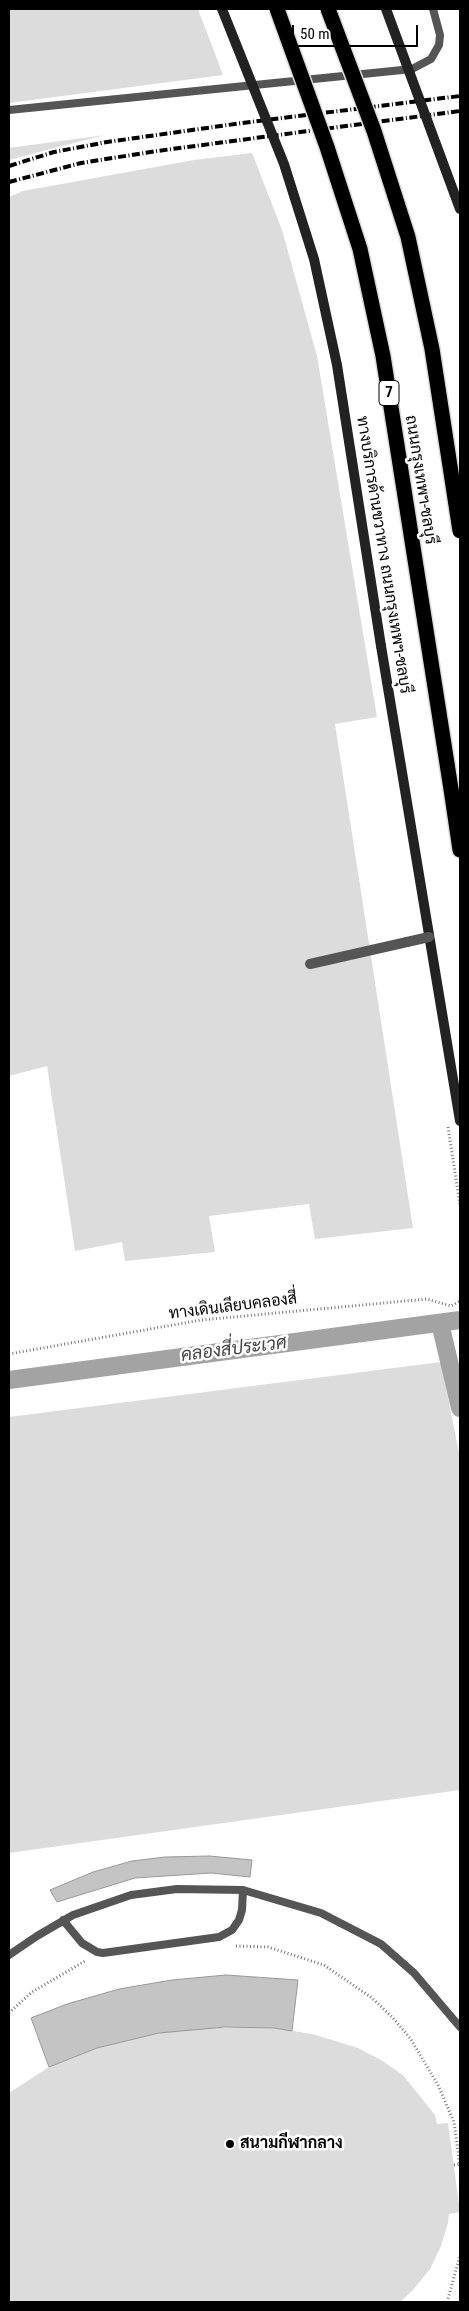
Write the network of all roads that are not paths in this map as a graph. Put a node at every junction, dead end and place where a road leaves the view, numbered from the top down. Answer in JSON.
{"nodes":[{"id":1,"x":222,"y":9,"type":"edge"},
{"id":2,"x":277,"y":9,"type":"edge"},
{"id":3,"x":328,"y":9,"type":"edge"},
{"id":4,"x":386,"y":9,"type":"edge"},
{"id":5,"x":433,"y":9,"type":"edge"},
{"id":6,"x":9,"y":110,"type":"edge"},
{"id":7,"x":460,"y":209,"type":"edge"},
{"id":8,"x":460,"y":531,"type":"edge"},
{"id":9,"x":460,"y":850,"type":"edge"},
{"id":10,"x":429,"y":937,"type":"junction"},
{"id":11,"x":310,"y":964,"type":"dead end"},
{"id":12,"x":460,"y":1121,"type":"edge"},
{"id":13,"x":243,"y":1890,"type":"junction"},
{"id":14,"x":64,"y":1920,"type":"junction"},
{"id":15,"x":9,"y":1955,"type":"edge"},
{"id":16,"x":460,"y":2026,"type":"edge"}],
"edges":[{"from":1,"to":10,"type":"main road","name":"ทางบริการด้านขวาทาง ถนนกรุงเทพฯ-ชลบุรี","bridge":true},
{"from":2,"to":9,"type":"highway","name":"ถนนกรุงเทพฯ-ชลบุรี","number":"7","bridge":true},
{"from":3,"to":8,"type":"highway","name":"ถนนกรุงเทพฯ-ชลบุรี","bridge":true},
{"from":4,"to":7,"type":"main road","bridge":true},
{"from":5,"to":6,"type":"lane"},
{"from":10,"to":11,"type":"street","bridge":true},
{"from":10,"to":12,"type":"main road","name":"ทางบริการด้านขวาทาง ถนนกรุงเทพฯ-ชลบุรี"},
{"from":13,"to":14,"type":"lane"},
{"from":13,"to":14,"type":"lane"},
{"from":13,"to":16,"type":"lane"},
{"from":14,"to":15,"type":"lane"}]}
